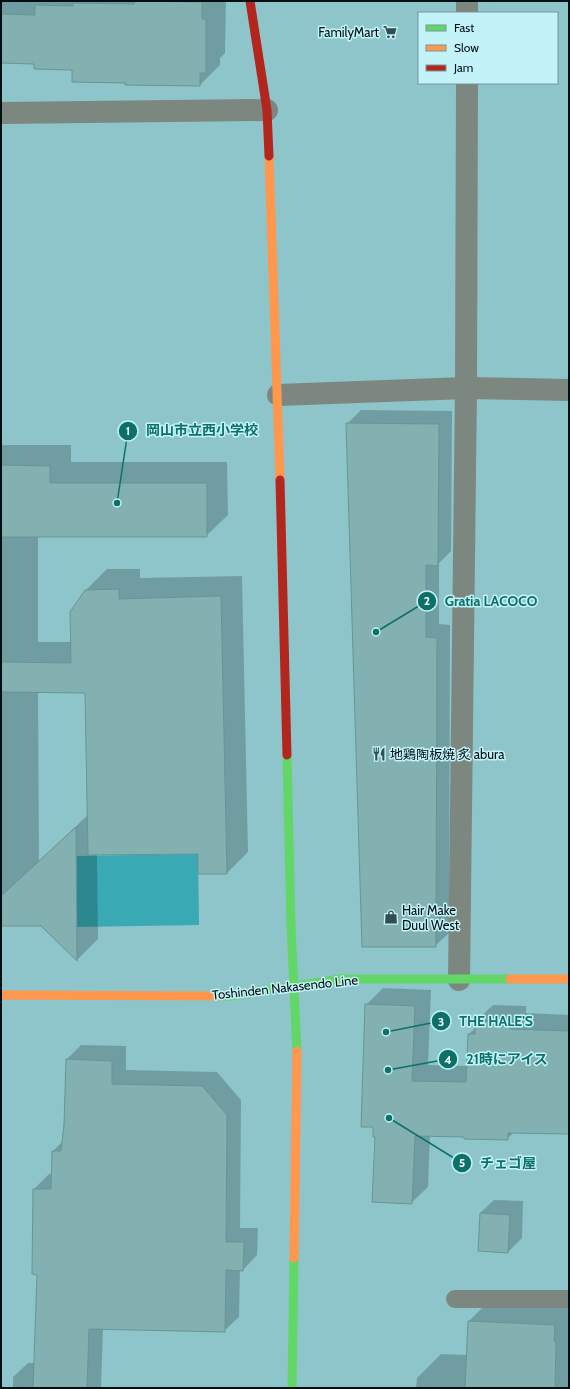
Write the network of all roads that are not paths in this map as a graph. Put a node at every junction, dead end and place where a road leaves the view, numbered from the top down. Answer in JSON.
{"nodes":[{"id":1,"x":250,"y":1,"type":"edge"},
{"id":2,"x":467,"y":1,"type":"edge"},
{"id":3,"x":467,"y":12,"type":"edge"},
{"id":4,"x":467,"y":84,"type":"edge"},
{"id":5,"x":267,"y":110,"type":"junction"},
{"id":6,"x":1,"y":113,"type":"edge"},
{"id":7,"x":466,"y":388,"type":"junction"},
{"id":8,"x":569,"y":390,"type":"edge"},
{"id":9,"x":278,"y":395,"type":"junction"},
{"id":10,"x":569,"y":979,"type":"edge"},
{"id":11,"x":460,"y":980,"type":"junction"},
{"id":12,"x":295,"y":985,"type":"junction"},
{"id":13,"x":1,"y":995,"type":"edge"},
{"id":14,"x":455,"y":1299,"type":"dead end"},
{"id":15,"x":569,"y":1299,"type":"edge"},
{"id":16,"x":292,"y":1388,"type":"edge"}],
"edges":[{"from":1,"to":5,"type":"street"},
{"from":2,"to":3,"type":"street"},
{"from":4,"to":7,"type":"street"},
{"from":5,"to":6,"type":"street"},
{"from":5,"to":9,"type":"street"},
{"from":7,"to":8,"type":"street"},
{"from":7,"to":9,"type":"street"},
{"from":7,"to":11,"type":"street"},
{"from":9,"to":12,"type":"street"},
{"from":10,"to":11,"type":"street","name":"Toshinden Nakasendo Line"},
{"from":11,"to":12,"type":"street","name":"Toshinden Nakasendo Line"},
{"from":12,"to":13,"type":"street","name":"Toshinden Nakasendo Line"},
{"from":12,"to":16,"type":"street"},
{"from":14,"to":15,"type":"lane"}]}
